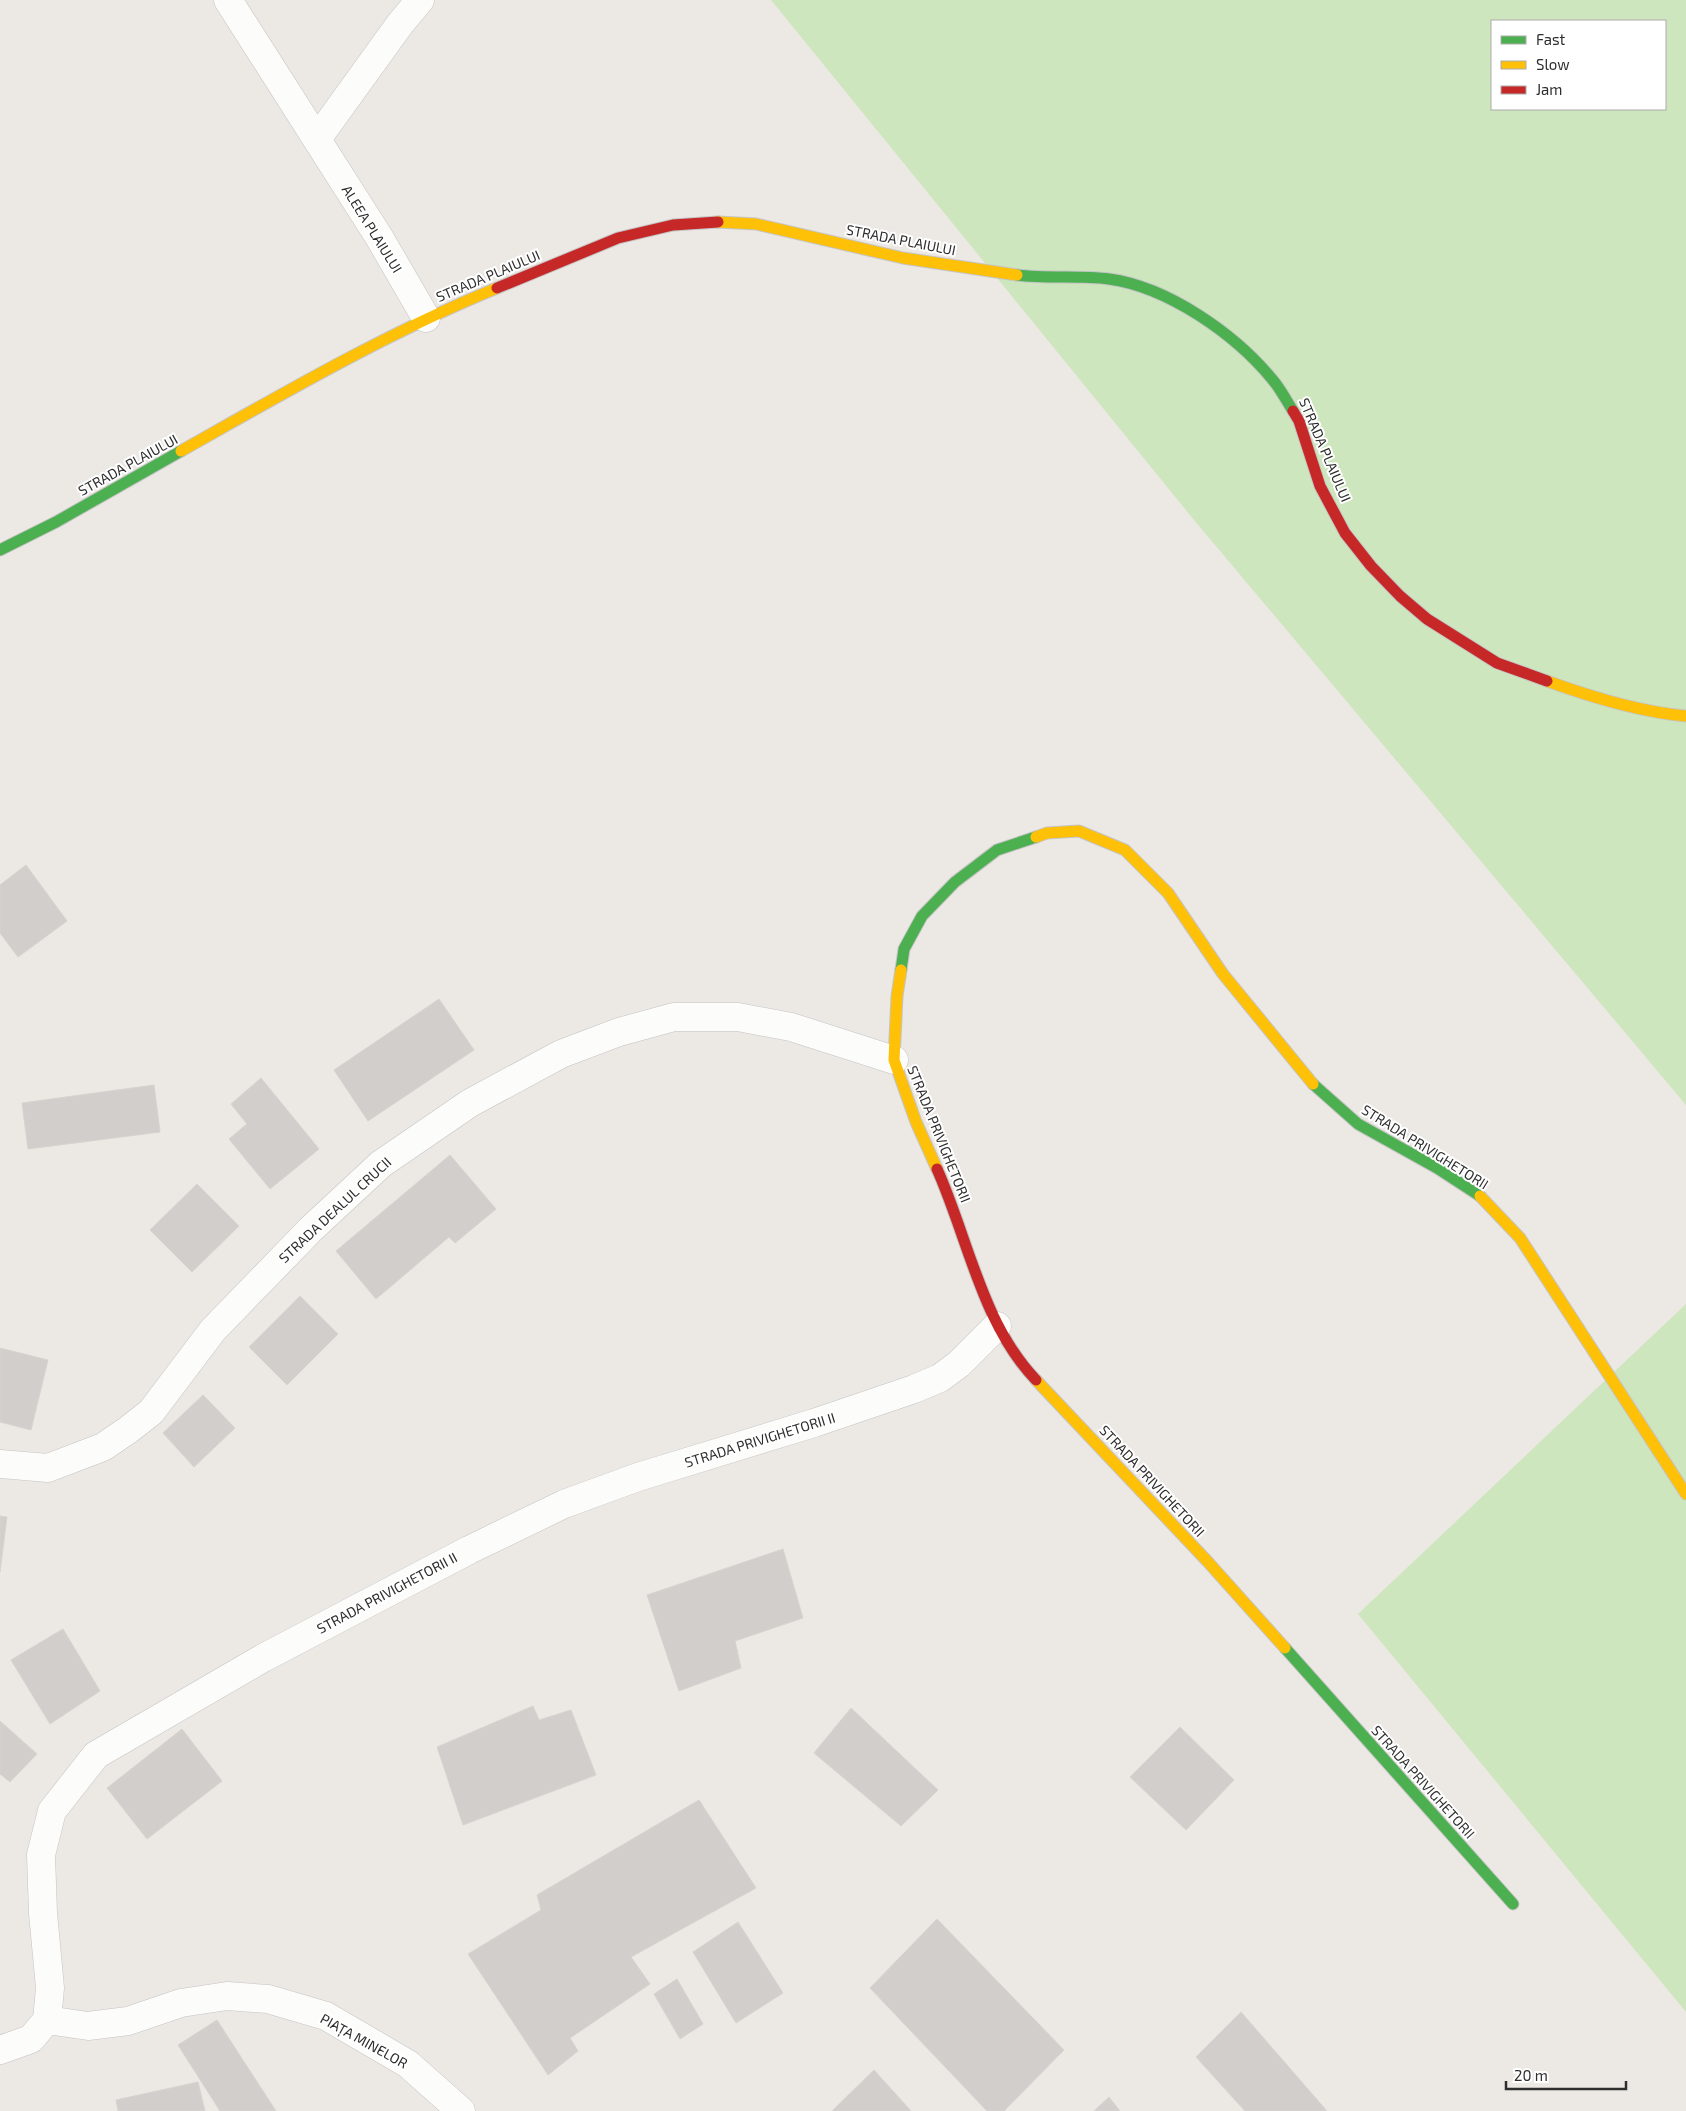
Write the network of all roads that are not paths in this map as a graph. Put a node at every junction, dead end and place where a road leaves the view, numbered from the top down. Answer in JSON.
{"nodes":[{"id":1,"x":228,"y":0,"type":"edge"},
{"id":2,"x":420,"y":0,"type":"edge"},
{"id":3,"x":317,"y":139,"type":"junction"},
{"id":4,"x":426,"y":318,"type":"junction"},
{"id":5,"x":0,"y":550,"type":"edge"},
{"id":6,"x":1686,"y":716,"type":"edge"},
{"id":7,"x":894,"y":1060,"type":"junction"},
{"id":8,"x":997,"y":1326,"type":"junction"},
{"id":9,"x":0,"y":1464,"type":"edge"},
{"id":10,"x":1686,"y":1494,"type":"edge"},
{"id":11,"x":1513,"y":1904,"type":"dead end"},
{"id":12,"x":47,"y":2020,"type":"junction"},
{"id":13,"x":0,"y":2050,"type":"edge"},
{"id":14,"x":461,"y":2111,"type":"edge"}],
"edges":[{"from":1,"to":3,"type":"street","name":"ALEEA PLAIULUI"},
{"from":2,"to":3,"type":"street"},
{"from":3,"to":4,"type":"street","name":"ALEEA PLAIULUI"},
{"from":4,"to":5,"type":"street","name":"STRADA PLAIULUI"},
{"from":4,"to":6,"type":"street","name":"STRADA PLAIULUI"},
{"from":7,"to":8,"type":"street","name":"STRADA PRIVIGHETORII"},
{"from":7,"to":9,"type":"street","name":"STRADA DEALUL CRUCII"},
{"from":7,"to":10,"type":"street","name":"STRADA PRIVIGHETORII"},
{"from":8,"to":11,"type":"street","name":"STRADA PRIVIGHETORII"},
{"from":8,"to":12,"type":"street","name":"STRADA PRIVIGHETORII II"},
{"from":12,"to":13,"type":"street"},
{"from":12,"to":14,"type":"street","name":"PIAȚA MINELOR"}]}
